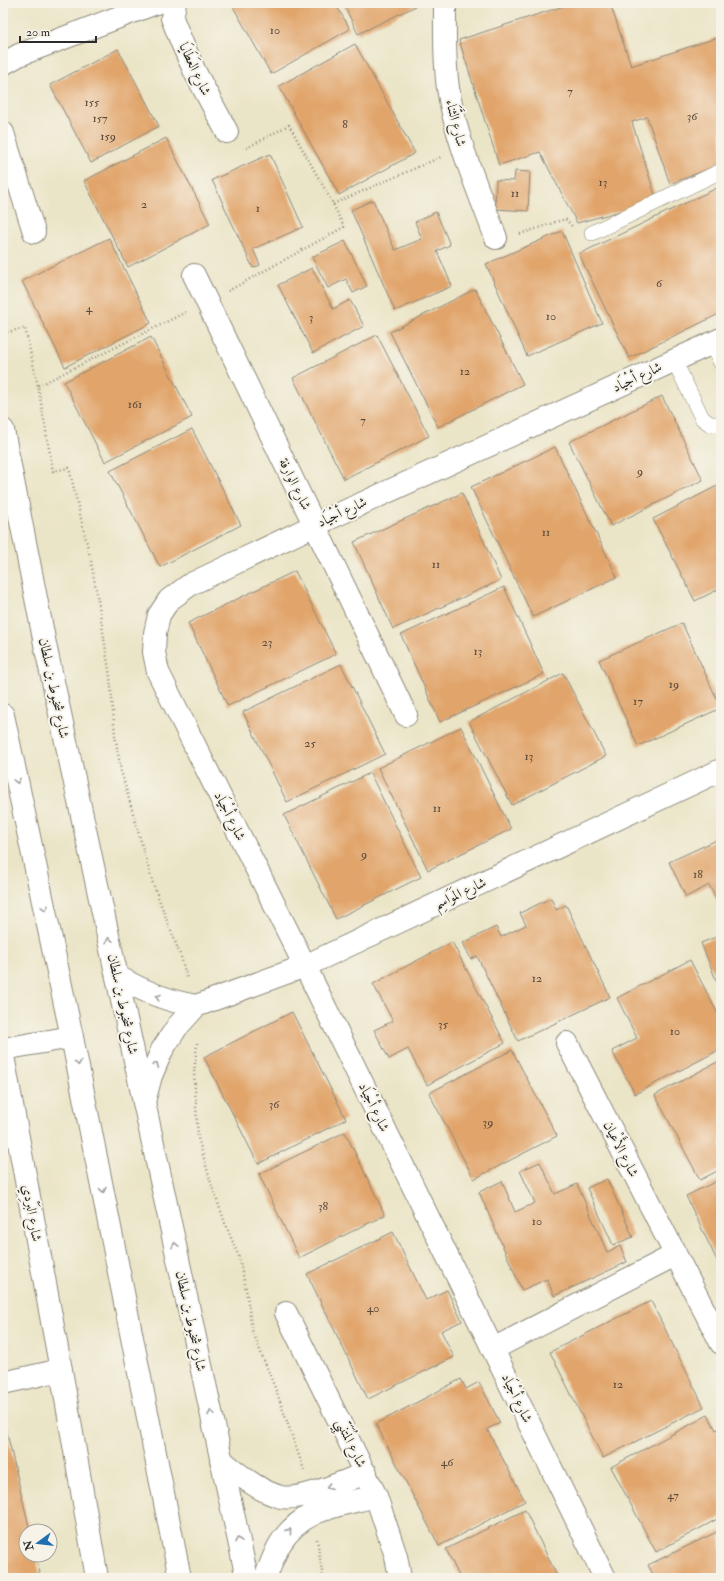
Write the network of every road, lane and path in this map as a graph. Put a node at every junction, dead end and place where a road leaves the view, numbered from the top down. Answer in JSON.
{"nodes":[{"id":1,"x":156,"y":3,"type":"edge"},
{"id":2,"x":175,"y":3,"type":"edge"},
{"id":3,"x":445,"y":3,"type":"edge"},
{"id":4,"x":3,"y":64,"type":"edge"},
{"id":5,"x":227,"y":132,"type":"joint"},
{"id":6,"x":3,"y":133,"type":"edge"},
{"id":7,"x":462,"y":148,"type":"junction"},
{"id":8,"x":721,"y":171,"type":"edge"},
{"id":9,"x":333,"y":204,"type":"junction"},
{"id":10,"x":344,"y":227,"type":"dead end"},
{"id":11,"x":34,"y":232,"type":"dead end"},
{"id":12,"x":592,"y":232,"type":"joint"},
{"id":13,"x":496,"y":238,"type":"joint"},
{"id":14,"x":194,"y":275,"type":"dead end"},
{"id":15,"x":3,"y":333,"type":"edge"},
{"id":16,"x":716,"y":341,"type":"edge"},
{"id":17,"x":674,"y":360,"type":"junction"},
{"id":18,"x":721,"y":363,"type":"edge"},
{"id":19,"x":721,"y":424,"type":"edge"},
{"id":20,"x":3,"y":430,"type":"edge"},
{"id":21,"x":315,"y":525,"type":"junction"},
{"id":22,"x":3,"y":715,"type":"edge"},
{"id":23,"x":406,"y":715,"type":"dead end"},
{"id":24,"x":721,"y":770,"type":"edge"},
{"id":25,"x":305,"y":966,"type":"junction"},
{"id":26,"x":117,"y":976,"type":"junction"},
{"id":27,"x":196,"y":1006,"type":"junction"},
{"id":28,"x":72,"y":1037,"type":"junction"},
{"id":29,"x":567,"y":1043,"type":"dead end"},
{"id":30,"x":3,"y":1049,"type":"edge"},
{"id":31,"x":3,"y":1056,"type":"edge"},
{"id":32,"x":144,"y":1102,"type":"junction"},
{"id":33,"x":675,"y":1255,"type":"junction"},
{"id":34,"x":286,"y":1313,"type":"dead end"},
{"id":35,"x":721,"y":1344,"type":"edge"},
{"id":36,"x":493,"y":1349,"type":"junction"},
{"id":37,"x":61,"y":1370,"type":"junction"},
{"id":38,"x":3,"y":1383,"type":"edge"},
{"id":39,"x":221,"y":1460,"type":"junction"},
{"id":40,"x":366,"y":1473,"type":"junction"},
{"id":41,"x":376,"y":1496,"type":"junction"},
{"id":42,"x":314,"y":1502,"type":"junction"},
{"id":43,"x":97,"y":1578,"type":"edge"},
{"id":44,"x":180,"y":1578,"type":"edge"},
{"id":45,"x":247,"y":1578,"type":"edge"},
{"id":46,"x":266,"y":1578,"type":"edge"},
{"id":47,"x":323,"y":1578,"type":"edge"},
{"id":48,"x":400,"y":1578,"type":"edge"},
{"id":49,"x":605,"y":1578,"type":"edge"}],
"edges":[{"from":1,"to":4,"type":"street"},
{"from":2,"to":5,"type":"street","name":"شارع العَطَايَا"},
{"from":3,"to":7,"type":"street","name":"شارع الثَّنَاء"},
{"from":5,"to":9,"type":"path"},
{"from":6,"to":11,"type":"street"},
{"from":7,"to":9,"type":"path"},
{"from":7,"to":13,"type":"street","name":"شارع الثَّنَاء"},
{"from":8,"to":12,"type":"lane"},
{"from":9,"to":10,"type":"path"},
{"from":12,"to":13,"type":"path"},
{"from":14,"to":21,"type":"street","name":"شارع الوارفة"},
{"from":15,"to":27,"type":"path"},
{"from":16,"to":17,"type":"street","name":"شارع أجْيَاد"},
{"from":16,"to":18,"type":"lane"},
{"from":17,"to":19,"type":"lane"},
{"from":17,"to":21,"type":"street","name":"شارع أجْيَاد"},
{"from":26,"to":20,"type":"street","name":"شارع شخبوط بن سلطان","one_way":true},
{"from":21,"to":23,"type":"street","name":"شارع الوارفة"},
{"from":21,"to":25,"type":"street","name":"شارع أجْيَاد"},
{"from":22,"to":28,"type":"street","one_way":true},
{"from":24,"to":25,"type":"street","name":"شارع المَوَاسِم"},
{"from":25,"to":27,"type":"street","name":"شارع المَوَاسِم"},
{"from":25,"to":36,"type":"street","name":"شارع أجْيَاد"},
{"from":27,"to":26,"type":"street","one_way":true},
{"from":26,"to":32,"type":"street","name":"شارع شخبوط بن سلطان"},
{"from":32,"to":27,"type":"street","name":"شارع المَوَاسِم","one_way":true},
{"from":27,"to":42,"type":"path"},
{"from":28,"to":30,"type":"street"},
{"from":28,"to":44,"type":"street","one_way":true},
{"from":29,"to":33,"type":"street","name":"شارع الأَعْيان"},
{"from":31,"to":37,"type":"street","name":"شارع البَرْدِي"},
{"from":39,"to":32,"type":"street","name":"شارع شخبوط بن سلطان","one_way":true},
{"from":33,"to":35,"type":"street","name":"شارع الأَعْيان"},
{"from":33,"to":36,"type":"street"},
{"from":34,"to":40,"type":"street","name":"شارع المُتَنَبِّي"},
{"from":36,"to":49,"type":"street","name":"شارع أجْيَاد"},
{"from":37,"to":38,"type":"street"},
{"from":37,"to":43,"type":"street","name":"شارع البَرْدِي"},
{"from":39,"to":42,"type":"street"},
{"from":45,"to":39,"type":"street","name":"شارع شخبوط بن سلطان","one_way":true},
{"from":40,"to":41,"type":"street","name":"شارع المُتَنَبِّي"},
{"from":40,"to":42,"type":"street","one_way":true},
{"from":41,"to":42,"type":"street"},
{"from":41,"to":48,"type":"street","name":"شارع المُتَنَبِّي"},
{"from":46,"to":42,"type":"street","one_way":true},
{"from":42,"to":47,"type":"path"}]}
